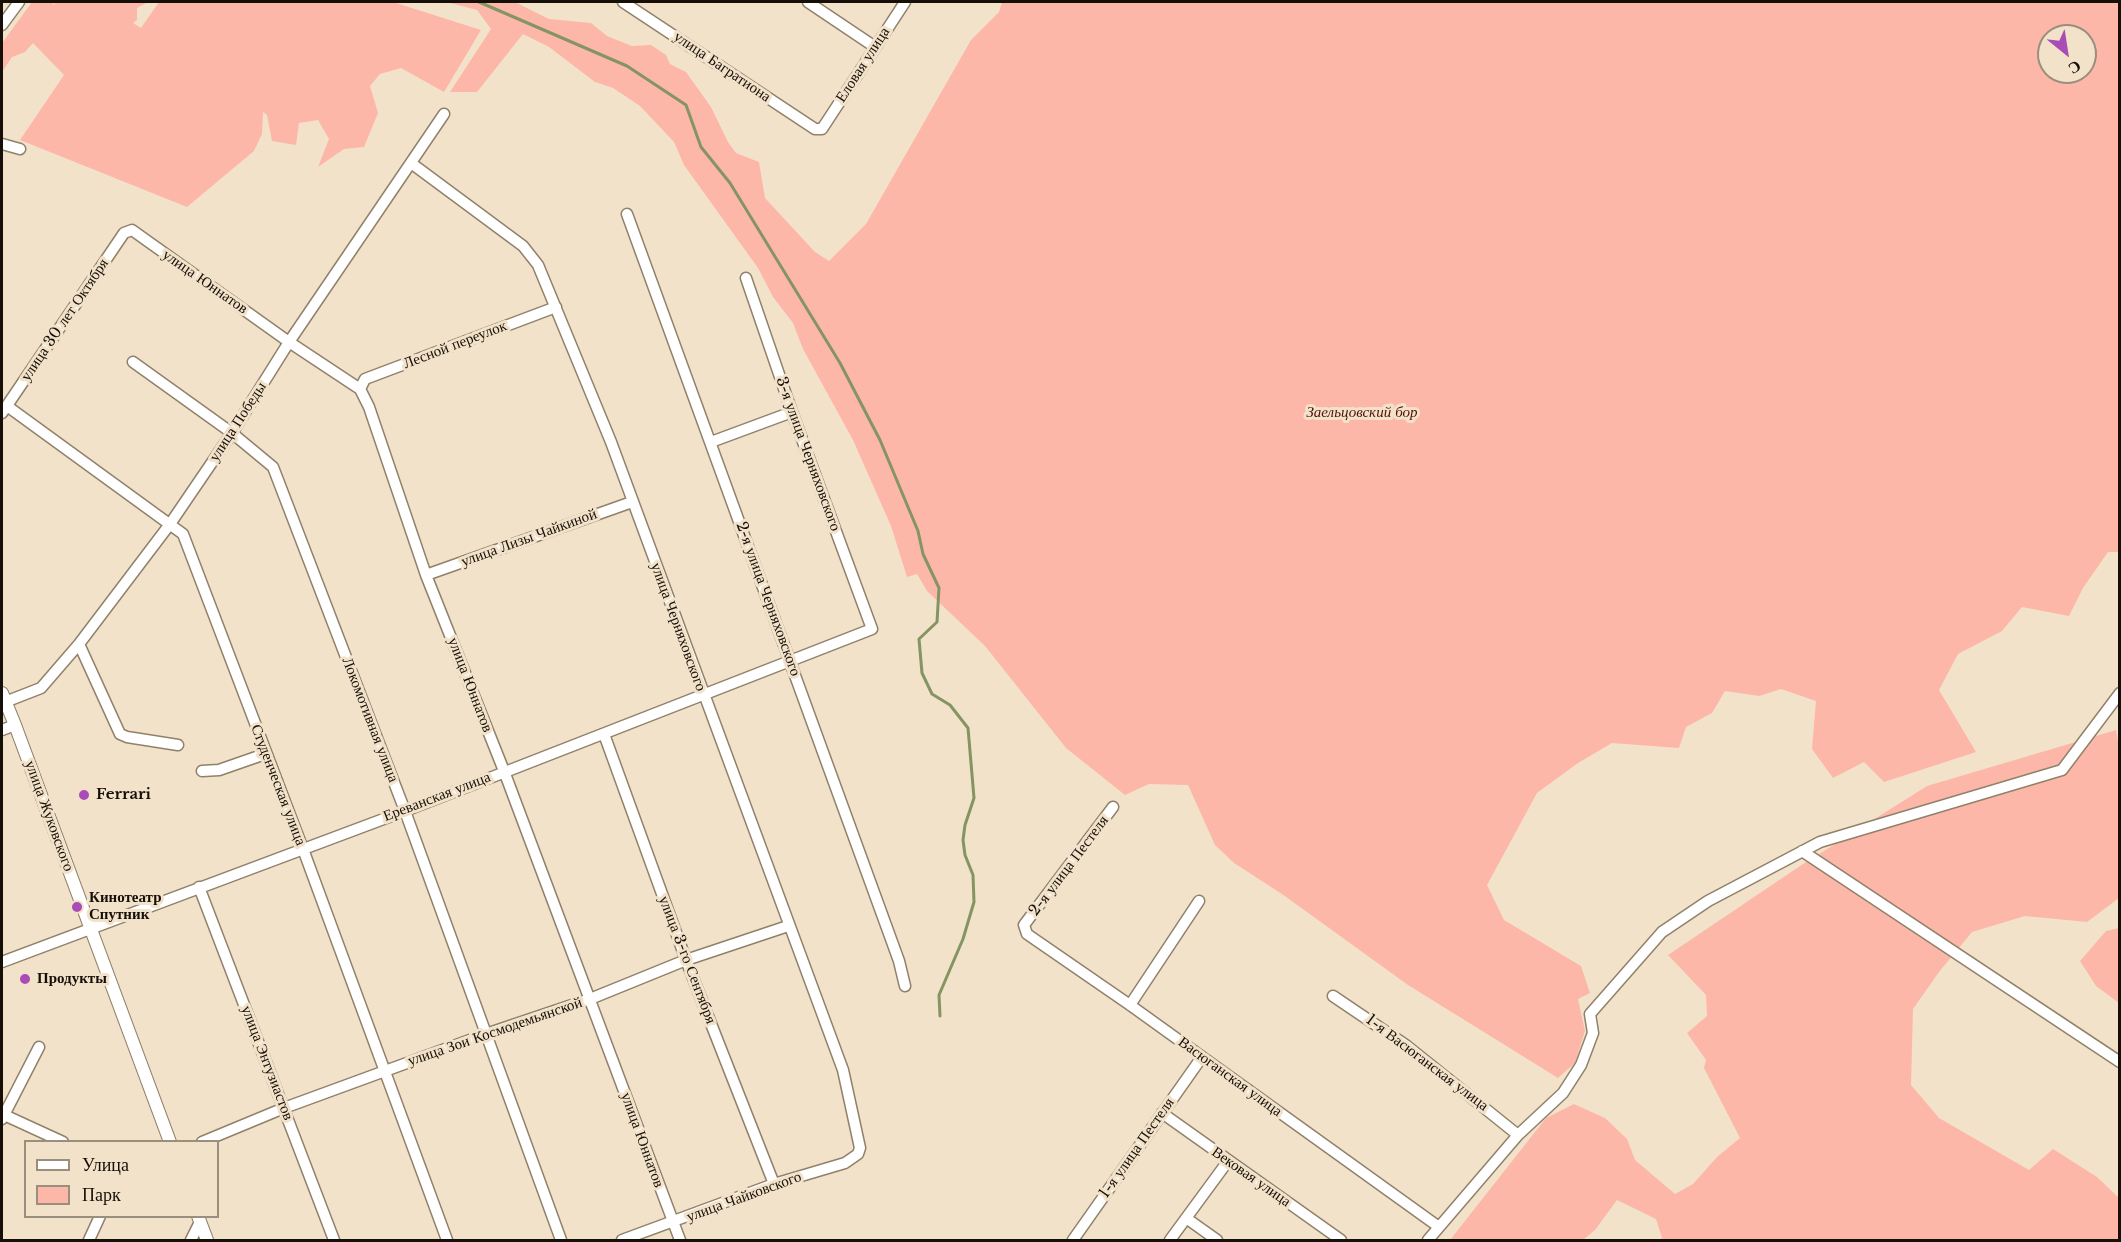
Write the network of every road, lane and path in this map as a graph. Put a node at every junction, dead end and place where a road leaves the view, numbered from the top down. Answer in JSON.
{"nodes":[{"id":1,"x":19,"y":2,"type":"edge"},
{"id":2,"x":623,"y":2,"type":"edge"},
{"id":3,"x":808,"y":2,"type":"edge"},
{"id":4,"x":905,"y":2,"type":"edge"},
{"id":5,"x":2,"y":25,"type":"edge"},
{"id":6,"x":875,"y":47,"type":"junction"},
{"id":7,"x":444,"y":114,"type":"dead end"},
{"id":8,"x":822,"y":129,"type":"joint"},
{"id":9,"x":2,"y":144,"type":"edge"},
{"id":10,"x":21,"y":148,"type":"dead end"},
{"id":11,"x":411,"y":163,"type":"junction"},
{"id":12,"x":627,"y":214,"type":"dead end"},
{"id":13,"x":132,"y":230,"type":"joint"},
{"id":14,"x":746,"y":278,"type":"dead end"},
{"id":15,"x":556,"y":307,"type":"junction"},
{"id":16,"x":289,"y":342,"type":"junction"},
{"id":17,"x":133,"y":362,"type":"dead end"},
{"id":18,"x":360,"y":389,"type":"junction"},
{"id":19,"x":4,"y":410,"type":"edge"},
{"id":20,"x":792,"y":412,"type":"junction"},
{"id":21,"x":232,"y":434,"type":"junction"},
{"id":22,"x":711,"y":442,"type":"junction"},
{"id":23,"x":632,"y":502,"type":"junction"},
{"id":24,"x":170,"y":524,"type":"junction"},
{"id":25,"x":426,"y":575,"type":"junction"},
{"id":26,"x":872,"y":630,"type":"joint"},
{"id":27,"x":79,"y":644,"type":"junction"},
{"id":28,"x":791,"y":662,"type":"junction"},
{"id":29,"x":2120,"y":693,"type":"edge"},
{"id":30,"x":703,"y":695,"type":"junction"},
{"id":31,"x":3,"y":698,"type":"edge"},
{"id":32,"x":15,"y":725,"type":"junction"},
{"id":33,"x":2,"y":730,"type":"edge"},
{"id":34,"x":604,"y":734,"type":"junction"},
{"id":35,"x":178,"y":745,"type":"dead end"},
{"id":36,"x":265,"y":753,"type":"junction"},
{"id":37,"x":202,"y":771,"type":"dead end"},
{"id":38,"x":504,"y":771,"type":"junction"},
{"id":39,"x":1113,"y":807,"type":"dead end"},
{"id":40,"x":405,"y":811,"type":"junction"},
{"id":41,"x":303,"y":849,"type":"junction"},
{"id":42,"x":1802,"y":851,"type":"junction"},
{"id":43,"x":199,"y":887,"type":"junction"},
{"id":44,"x":1199,"y":901,"type":"dead end"},
{"id":45,"x":788,"y":926,"type":"junction"},
{"id":46,"x":1024,"y":926,"type":"joint"},
{"id":47,"x":91,"y":929,"type":"junction"},
{"id":48,"x":686,"y":960,"type":"junction"},
{"id":49,"x":2,"y":962,"type":"edge"},
{"id":50,"x":906,"y":986,"type":"dead end"},
{"id":51,"x":1333,"y":996,"type":"dead end"},
{"id":52,"x":590,"y":999,"type":"junction"},
{"id":53,"x":1130,"y":1005,"type":"junction"},
{"id":54,"x":486,"y":1034,"type":"junction"},
{"id":55,"x":39,"y":1047,"type":"dead end"},
{"id":56,"x":1202,"y":1057,"type":"junction"},
{"id":57,"x":2120,"y":1062,"type":"edge"},
{"id":58,"x":384,"y":1072,"type":"junction"},
{"id":59,"x":285,"y":1108,"type":"junction"},
{"id":60,"x":1162,"y":1113,"type":"junction"},
{"id":61,"x":2,"y":1116,"type":"edge"},
{"id":62,"x":1518,"y":1134,"type":"junction"},
{"id":63,"x":58,"y":1140,"type":"edge"},
{"id":64,"x":169,"y":1140,"type":"edge"},
{"id":65,"x":207,"y":1140,"type":"edge"},
{"id":66,"x":860,"y":1148,"type":"joint"},
{"id":67,"x":1228,"y":1161,"type":"junction"},
{"id":68,"x":774,"y":1184,"type":"junction"},
{"id":69,"x":99,"y":1218,"type":"edge"},
{"id":70,"x":1185,"y":1218,"type":"junction"},
{"id":71,"x":199,"y":1219,"type":"edge"},
{"id":72,"x":673,"y":1222,"type":"junction"},
{"id":73,"x":1439,"y":1227,"type":"junction"},
{"id":74,"x":89,"y":1240,"type":"edge"},
{"id":75,"x":191,"y":1240,"type":"edge"},
{"id":76,"x":207,"y":1240,"type":"edge"},
{"id":77,"x":334,"y":1240,"type":"edge"},
{"id":78,"x":447,"y":1240,"type":"edge"},
{"id":79,"x":561,"y":1240,"type":"edge"},
{"id":80,"x":622,"y":1240,"type":"edge"},
{"id":81,"x":680,"y":1240,"type":"edge"},
{"id":82,"x":1073,"y":1240,"type":"edge"},
{"id":83,"x":1170,"y":1240,"type":"edge"},
{"id":84,"x":1216,"y":1240,"type":"edge"},
{"id":85,"x":1341,"y":1240,"type":"edge"},
{"id":86,"x":1428,"y":1240,"type":"edge"}],
"edges":[{"from":1,"to":5,"type":"street"},
{"from":2,"to":8,"type":"street","name":"улица Багратиона"},
{"from":3,"to":6,"type":"street"},
{"from":4,"to":6,"type":"street","name":"Еловая улица"},
{"from":6,"to":8,"type":"street","name":"Еловая улица"},
{"from":7,"to":11,"type":"street","name":"улица Победы"},
{"from":9,"to":10,"type":"street"},
{"from":11,"to":15,"type":"street","name":"улица Черняховского"},
{"from":11,"to":16,"type":"street","name":"улица Победы"},
{"from":12,"to":22,"type":"street","name":"2-я улица Черняховского"},
{"from":13,"to":16,"type":"street","name":"улица Юннатов"},
{"from":13,"to":19,"type":"street","name":"улица 30 лет Октября"},
{"from":14,"to":20,"type":"street","name":"3-я улица Черняховского"},
{"from":15,"to":18,"type":"street","name":"Лесной переулок"},
{"from":15,"to":23,"type":"street","name":"улица Черняховского"},
{"from":16,"to":18,"type":"street","name":"улица Юннатов"},
{"from":16,"to":21,"type":"street","name":"улица Победы"},
{"from":17,"to":21,"type":"street","name":"Локомотивная улица"},
{"from":18,"to":25,"type":"street","name":"улица Юннатов"},
{"from":19,"to":24,"type":"street","name":"Студенческая улица"},
{"from":20,"to":22,"type":"street"},
{"from":20,"to":26,"type":"street","name":"3-я улица Черняховского"},
{"from":21,"to":24,"type":"street","name":"улица Победы"},
{"from":21,"to":40,"type":"street","name":"Локомотивная улица"},
{"from":22,"to":28,"type":"street","name":"2-я улица Черняховского"},
{"from":23,"to":25,"type":"street","name":"улица Лизы Чайкиной"},
{"from":23,"to":30,"type":"street","name":"улица Черняховского"},
{"from":24,"to":27,"type":"street","name":"улица Победы"},
{"from":24,"to":36,"type":"street","name":"Студенческая улица"},
{"from":25,"to":38,"type":"street","name":"улица Юннатов"},
{"from":26,"to":28,"type":"street","name":"Ереванская улица"},
{"from":27,"to":31,"type":"street","name":"улица Победы"},
{"from":27,"to":35,"type":"street"},
{"from":28,"to":30,"type":"street","name":"Ереванская улица"},
{"from":28,"to":50,"type":"street","name":"2-я улица Черняховского"},
{"from":29,"to":42,"type":"street"},
{"from":30,"to":34,"type":"street","name":"Ереванская улица"},
{"from":30,"to":45,"type":"street","name":"улица Черняховского"},
{"from":31,"to":32,"type":"main road","name":"улица Жуковского"},
{"from":32,"to":33,"type":"street"},
{"from":32,"to":47,"type":"main road","name":"улица Жуковского"},
{"from":34,"to":38,"type":"street","name":"Ереванская улица"},
{"from":34,"to":48,"type":"street","name":"улица 3-го Сентября"},
{"from":36,"to":37,"type":"street"},
{"from":36,"to":41,"type":"street","name":"Студенческая улица"},
{"from":38,"to":40,"type":"street","name":"Ереванская улица"},
{"from":38,"to":52,"type":"street","name":"улица Юннатов"},
{"from":39,"to":46,"type":"street","name":"2-я улица Пестеля"},
{"from":40,"to":41,"type":"street","name":"Ереванская улица"},
{"from":40,"to":54,"type":"street","name":"Локомотивная улица"},
{"from":41,"to":43,"type":"street","name":"Ереванская улица"},
{"from":41,"to":58,"type":"street","name":"Студенческая улица"},
{"from":42,"to":57,"type":"street"},
{"from":42,"to":62,"type":"street"},
{"from":43,"to":47,"type":"street","name":"Ереванская улица"},
{"from":43,"to":59,"type":"street","name":"улица Энтузиастов"},
{"from":44,"to":53,"type":"street"},
{"from":45,"to":48,"type":"street","name":"улица Зои Космодемьянской"},
{"from":45,"to":66,"type":"street","name":"улица Черняховского"},
{"from":46,"to":53,"type":"street","name":"Васюганская улица"},
{"from":47,"to":49,"type":"street","name":"Ереванская улица"},
{"from":47,"to":64,"type":"main road","name":"улица Жуковского"},
{"from":48,"to":52,"type":"street","name":"улица Зои Космодемьянской"},
{"from":48,"to":68,"type":"street","name":"улица 3-го Сентября"},
{"from":51,"to":62,"type":"street","name":"1-я Васюганская улица"},
{"from":52,"to":54,"type":"street","name":"улица Зои Космодемьянской"},
{"from":52,"to":72,"type":"street","name":"улица Юннатов"},
{"from":53,"to":56,"type":"street","name":"Васюганская улица"},
{"from":54,"to":58,"type":"street","name":"улица Зои Космодемьянской"},
{"from":54,"to":79,"type":"street","name":"Локомотивная улица"},
{"from":55,"to":61,"type":"street"},
{"from":56,"to":60,"type":"street","name":"1-я улица Пестеля"},
{"from":56,"to":73,"type":"street","name":"Васюганская улица"},
{"from":58,"to":59,"type":"street","name":"улица Зои Космодемьянской"},
{"from":58,"to":78,"type":"street","name":"Студенческая улица"},
{"from":59,"to":65,"type":"street","name":"улица Зои Космодемьянской"},
{"from":59,"to":77,"type":"street","name":"улица Энтузиастов"},
{"from":60,"to":67,"type":"street","name":"Вековая улица"},
{"from":60,"to":82,"type":"street","name":"1-я улица Пестеля"},
{"from":61,"to":63,"type":"street"},
{"from":62,"to":73,"type":"street"},
{"from":66,"to":68,"type":"street","name":"улица Чайковского"},
{"from":67,"to":70,"type":"street"},
{"from":67,"to":85,"type":"street","name":"Вековая улица"},
{"from":68,"to":72,"type":"street","name":"улица Чайковского"},
{"from":69,"to":74,"type":"street"},
{"from":70,"to":83,"type":"street"},
{"from":70,"to":84,"type":"street"},
{"from":71,"to":75,"type":"street"},
{"from":71,"to":76,"type":"main road"},
{"from":72,"to":80,"type":"street","name":"улица Чайковского"},
{"from":72,"to":81,"type":"street","name":"улица Юннатов"},
{"from":73,"to":86,"type":"street"}]}
